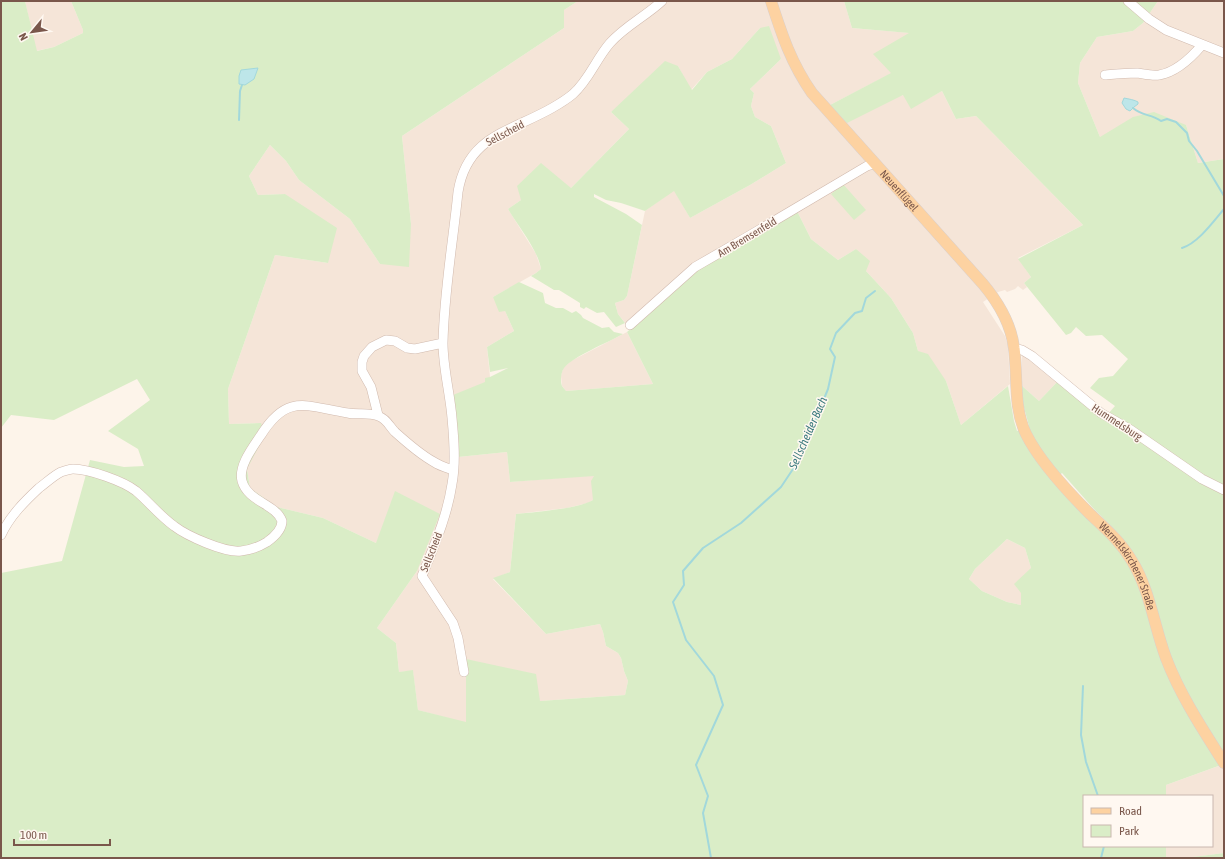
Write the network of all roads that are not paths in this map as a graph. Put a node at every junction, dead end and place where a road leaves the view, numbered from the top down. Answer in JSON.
{"nodes":[{"id":1,"x":662,"y":1,"type":"edge"},
{"id":2,"x":771,"y":1,"type":"edge"},
{"id":3,"x":1128,"y":1,"type":"edge"},
{"id":4,"x":1202,"y":45,"type":"junction"},
{"id":5,"x":1224,"y":53,"type":"edge"},
{"id":6,"x":1105,"y":75,"type":"dead end"},
{"id":7,"x":874,"y":164,"type":"junction"},
{"id":8,"x":630,"y":324,"type":"dead end"},
{"id":9,"x":443,"y":343,"type":"junction"},
{"id":10,"x":1014,"y":348,"type":"junction"},
{"id":11,"x":1016,"y":382,"type":"joint"},
{"id":12,"x":378,"y":416,"type":"junction"},
{"id":13,"x":454,"y":470,"type":"junction"},
{"id":14,"x":1224,"y":490,"type":"edge"},
{"id":15,"x":1,"y":535,"type":"edge"},
{"id":16,"x":464,"y":672,"type":"dead end"},
{"id":17,"x":1224,"y":763,"type":"edge"}],
"edges":[{"from":1,"to":9,"type":"street","name":"Sellscheid"},
{"from":2,"to":7,"type":"main road","name":"Neuenflügel"},
{"from":3,"to":4,"type":"street"},
{"from":4,"to":5,"type":"street"},
{"from":4,"to":6,"type":"street"},
{"from":7,"to":8,"type":"street","name":"Am Bremsenfeld"},
{"from":7,"to":10,"type":"main road","name":"Neuenflügel"},
{"from":9,"to":12,"type":"street"},
{"from":9,"to":13,"type":"street","name":"Sellscheid"},
{"from":10,"to":11,"type":"main road","name":"Neuenflügel"},
{"from":10,"to":14,"type":"street","name":"Hummelsburg"},
{"from":11,"to":17,"type":"main road","name":"Wermelskirchener Straße"},
{"from":12,"to":13,"type":"street"},
{"from":12,"to":15,"type":"street"},
{"from":13,"to":16,"type":"street","name":"Sellscheid"}]}
